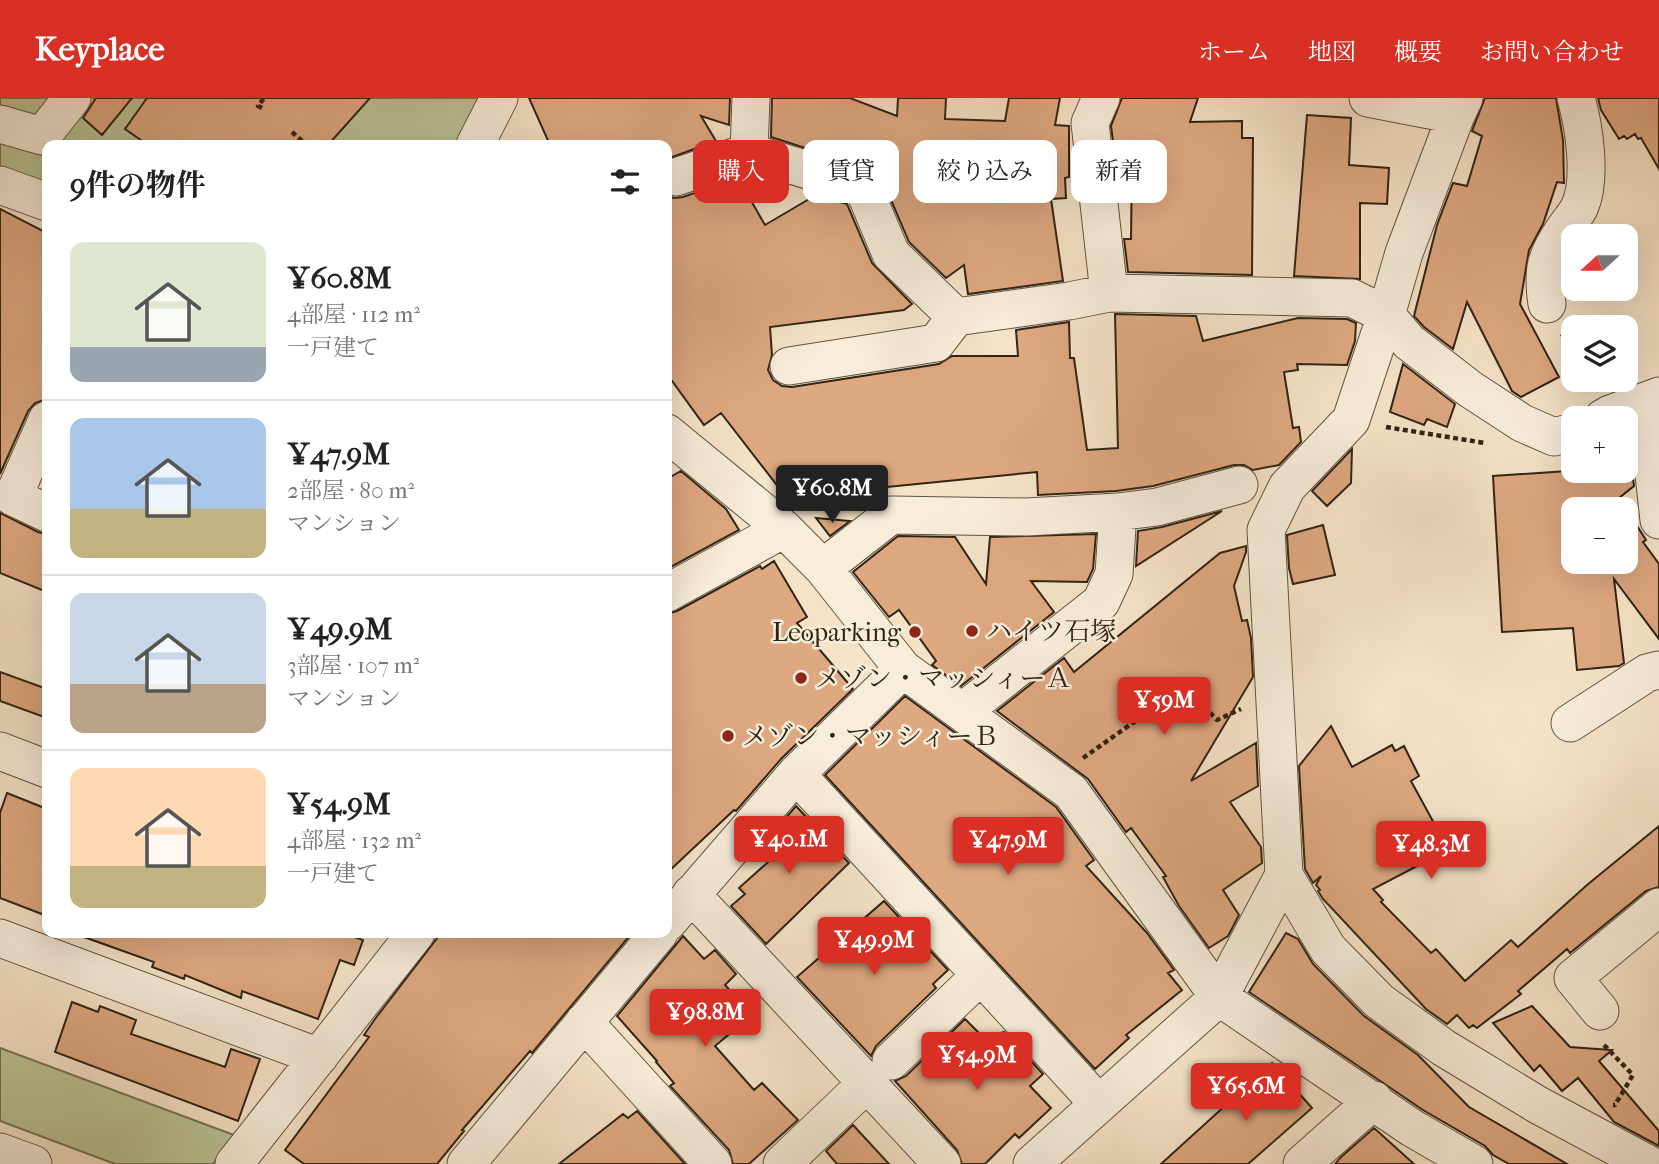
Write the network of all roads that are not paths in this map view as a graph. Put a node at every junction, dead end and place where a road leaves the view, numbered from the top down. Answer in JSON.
{"nodes":[{"id":1,"x":72,"y":98,"type":"edge"},
{"id":2,"x":499,"y":98,"type":"edge"},
{"id":3,"x":751,"y":98,"type":"edge"},
{"id":4,"x":1101,"y":98,"type":"edge"},
{"id":5,"x":1368,"y":98,"type":"edge"},
{"id":6,"x":1576,"y":98,"type":"edge"},
{"id":7,"x":1441,"y":105,"type":"edge"},
{"id":8,"x":0,"y":124,"type":"edge"},
{"id":9,"x":49,"y":140,"type":"edge"},
{"id":10,"x":52,"y":140,"type":"edge"},
{"id":11,"x":478,"y":140,"type":"edge"},
{"id":12,"x":749,"y":140,"type":"edge"},
{"id":13,"x":789,"y":164,"type":"edge"},
{"id":14,"x":693,"y":171,"type":"edge"},
{"id":15,"x":676,"y":177,"type":"dead end"},
{"id":16,"x":0,"y":185,"type":"edge"},
{"id":17,"x":42,"y":200,"type":"edge"},
{"id":18,"x":1109,"y":293,"type":"junction"},
{"id":19,"x":1547,"y":304,"type":"dead end"},
{"id":20,"x":1386,"y":315,"type":"junction"},
{"id":21,"x":956,"y":317,"type":"junction"},
{"id":22,"x":789,"y":366,"type":"dead end"},
{"id":23,"x":1659,"y":396,"type":"edge"},
{"id":24,"x":1631,"y":406,"type":"edge"},
{"id":25,"x":42,"y":431,"type":"edge"},
{"id":26,"x":1561,"y":435,"type":"edge"},
{"id":27,"x":672,"y":443,"type":"edge"},
{"id":28,"x":1239,"y":485,"type":"dead end"},
{"id":29,"x":42,"y":511,"type":"edge"},
{"id":30,"x":1118,"y":512,"type":"junction"},
{"id":31,"x":1659,"y":520,"type":"edge"},
{"id":32,"x":784,"y":529,"type":"junction"},
{"id":33,"x":823,"y":568,"type":"junction"},
{"id":34,"x":672,"y":590,"type":"edge"},
{"id":35,"x":903,"y":669,"type":"junction"},
{"id":36,"x":1659,"y":670,"type":"edge"},
{"id":37,"x":962,"y":712,"type":"junction"},
{"id":38,"x":1570,"y":723,"type":"dead end"},
{"id":39,"x":0,"y":751,"type":"edge"},
{"id":40,"x":42,"y":767,"type":"edge"},
{"id":41,"x":796,"y":774,"type":"junction"},
{"id":42,"x":1284,"y":875,"type":"junction"},
{"id":43,"x":1659,"y":907,"type":"edge"},
{"id":44,"x":673,"y":910,"type":"edge"},
{"id":45,"x":0,"y":938,"type":"edge"},
{"id":46,"x":412,"y":938,"type":"edge"},
{"id":47,"x":651,"y":938,"type":"edge"},
{"id":48,"x":981,"y":975,"type":"junction"},
{"id":49,"x":1219,"y":997,"type":"junction"},
{"id":50,"x":1600,"y":1011,"type":"road end"},
{"id":51,"x":584,"y":1022,"type":"junction"},
{"id":52,"x":319,"y":1057,"type":"junction"},
{"id":53,"x":879,"y":1072,"type":"junction"},
{"id":54,"x":1374,"y":1100,"type":"junction"},
{"id":55,"x":1099,"y":1104,"type":"junction"},
{"id":56,"x":0,"y":1152,"type":"edge"},
{"id":57,"x":485,"y":1156,"type":"edge"},
{"id":58,"x":33,"y":1164,"type":"edge"},
{"id":59,"x":234,"y":1164,"type":"edge"},
{"id":60,"x":713,"y":1164,"type":"edge"},
{"id":61,"x":782,"y":1164,"type":"edge"},
{"id":62,"x":942,"y":1164,"type":"edge"},
{"id":63,"x":1032,"y":1164,"type":"edge"},
{"id":64,"x":1302,"y":1164,"type":"edge"},
{"id":65,"x":1474,"y":1164,"type":"edge"},
{"id":66,"x":1648,"y":1164,"type":"edge"}],
"edges":[{"from":1,"to":10,"type":"street"},
{"from":2,"to":11,"type":"street"},
{"from":3,"to":12,"type":"street"},
{"from":4,"to":18,"type":"street"},
{"from":5,"to":7,"type":"street"},
{"from":6,"to":19,"type":"street"},
{"from":7,"to":20,"type":"street"},
{"from":8,"to":9,"type":"street"},
{"from":13,"to":21,"type":"street"},
{"from":14,"to":15,"type":"street"},
{"from":16,"to":17,"type":"street"},
{"from":18,"to":20,"type":"street"},
{"from":18,"to":21,"type":"street"},
{"from":20,"to":26,"type":"street"},
{"from":20,"to":42,"type":"street"},
{"from":21,"to":22,"type":"street"},
{"from":23,"to":24,"type":"street"},
{"from":23,"to":31,"type":"street"},
{"from":25,"to":29,"type":"street"},
{"from":27,"to":32,"type":"street"},
{"from":28,"to":30,"type":"street"},
{"from":30,"to":33,"type":"street"},
{"from":30,"to":37,"type":"street"},
{"from":32,"to":33,"type":"street"},
{"from":32,"to":34,"type":"street"},
{"from":33,"to":35,"type":"street"},
{"from":35,"to":37,"type":"street"},
{"from":35,"to":41,"type":"street"},
{"from":36,"to":38,"type":"street"},
{"from":37,"to":49,"type":"street"},
{"from":39,"to":40,"type":"street"},
{"from":41,"to":44,"type":"street"},
{"from":41,"to":48,"type":"street"},
{"from":42,"to":49,"type":"street"},
{"from":42,"to":66,"type":"street"},
{"from":43,"to":50,"type":"street"},
{"from":44,"to":53,"type":"street"},
{"from":45,"to":52,"type":"street"},
{"from":46,"to":52,"type":"street"},
{"from":47,"to":51,"type":"street"},
{"from":48,"to":53,"type":"street"},
{"from":48,"to":55,"type":"street"},
{"from":49,"to":54,"type":"street"},
{"from":49,"to":55,"type":"street"},
{"from":51,"to":57,"type":"street"},
{"from":51,"to":60,"type":"street"},
{"from":52,"to":59,"type":"street"},
{"from":53,"to":61,"type":"street"},
{"from":53,"to":62,"type":"street"},
{"from":54,"to":64,"type":"street"},
{"from":54,"to":65,"type":"street"},
{"from":55,"to":63,"type":"street"},
{"from":56,"to":58,"type":"street"}]}
